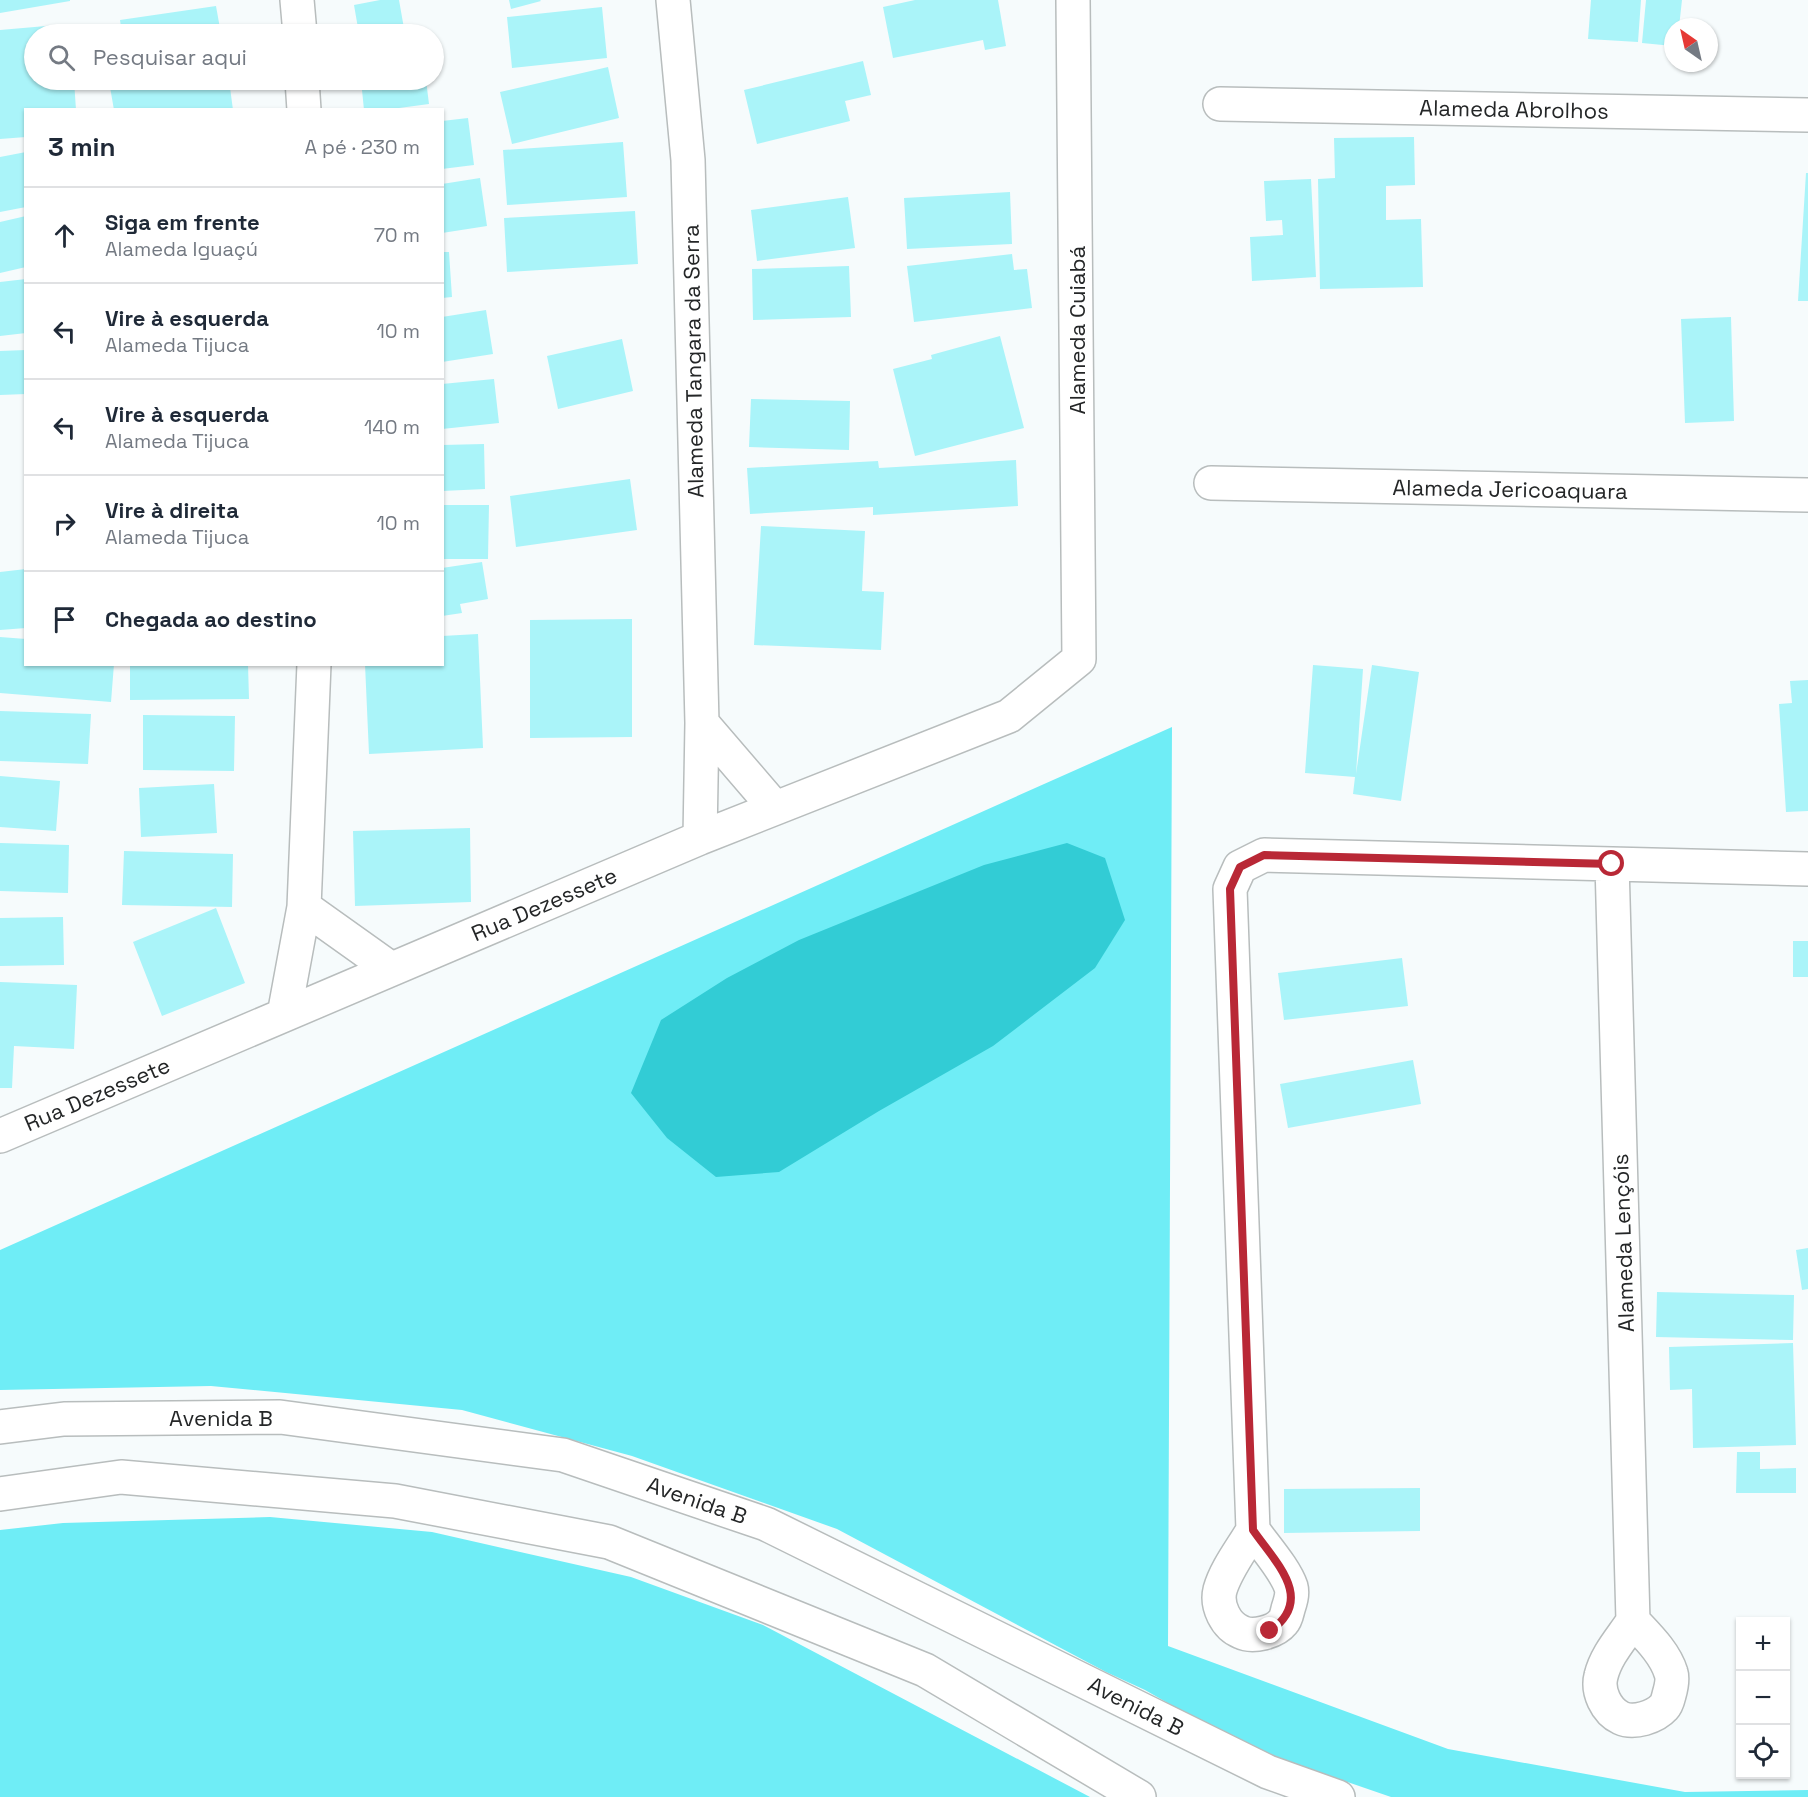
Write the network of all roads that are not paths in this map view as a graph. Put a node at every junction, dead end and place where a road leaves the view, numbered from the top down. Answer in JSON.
{"nodes":[{"id":1,"x":297,"y":0,"type":"edge"},
{"id":2,"x":673,"y":0,"type":"edge"},
{"id":3,"x":1073,"y":0,"type":"edge"},
{"id":4,"x":299,"y":24,"type":"edge"},
{"id":5,"x":302,"y":90,"type":"edge"},
{"id":6,"x":1220,"y":104,"type":"dead end"},
{"id":7,"x":303,"y":108,"type":"edge"},
{"id":8,"x":1808,"y":115,"type":"edge"},
{"id":9,"x":1211,"y":483,"type":"dead end"},
{"id":10,"x":1808,"y":495,"type":"edge"},
{"id":11,"x":1079,"y":659,"type":"joint"},
{"id":12,"x":314,"y":666,"type":"edge"},
{"id":13,"x":702,"y":723,"type":"junction"},
{"id":14,"x":775,"y":808,"type":"junction"},
{"id":15,"x":700,"y":838,"type":"junction"},
{"id":16,"x":1612,"y":864,"type":"junction"},
{"id":17,"x":1808,"y":869,"type":"edge"},
{"id":18,"x":304,"y":907,"type":"junction"},
{"id":19,"x":391,"y":969,"type":"junction"},
{"id":20,"x":284,"y":1015,"type":"junction"},
{"id":21,"x":0,"y":1136,"type":"edge"},
{"id":22,"x":0,"y":1427,"type":"edge"},
{"id":23,"x":0,"y":1494,"type":"edge"},
{"id":24,"x":1253,"y":1530,"type":"dead end"},
{"id":25,"x":1634,"y":1621,"type":"dead end"},
{"id":26,"x":1139,"y":1797,"type":"edge"},
{"id":27,"x":1338,"y":1797,"type":"edge"}],
"edges":[{"from":1,"to":4,"type":"street"},
{"from":2,"to":13,"type":"street","name":"Alameda Tangara da Serra"},
{"from":3,"to":11,"type":"street","name":"Alameda Cuiabá"},
{"from":5,"to":7,"type":"street"},
{"from":6,"to":8,"type":"street","name":"Alameda Abrolhos"},
{"from":9,"to":10,"type":"street","name":"Alameda Jericoaquara"},
{"from":11,"to":14,"type":"street","name":"Rua Dezessete"},
{"from":12,"to":18,"type":"street"},
{"from":13,"to":14,"type":"street"},
{"from":13,"to":15,"type":"street","name":"Alameda Tangara da Serra"},
{"from":14,"to":15,"type":"street","name":"Rua Dezessete"},
{"from":15,"to":19,"type":"street","name":"Rua Dezessete"},
{"from":16,"to":17,"type":"street"},
{"from":16,"to":24,"type":"street"},
{"from":16,"to":25,"type":"street","name":"Alameda Lençóis"},
{"from":18,"to":19,"type":"street"},
{"from":18,"to":20,"type":"street"},
{"from":19,"to":20,"type":"street","name":"Rua Dezessete"},
{"from":20,"to":21,"type":"street","name":"Rua Dezessete"},
{"from":22,"to":27,"type":"street","name":"Avenida B"},
{"from":23,"to":26,"type":"street"}]}
